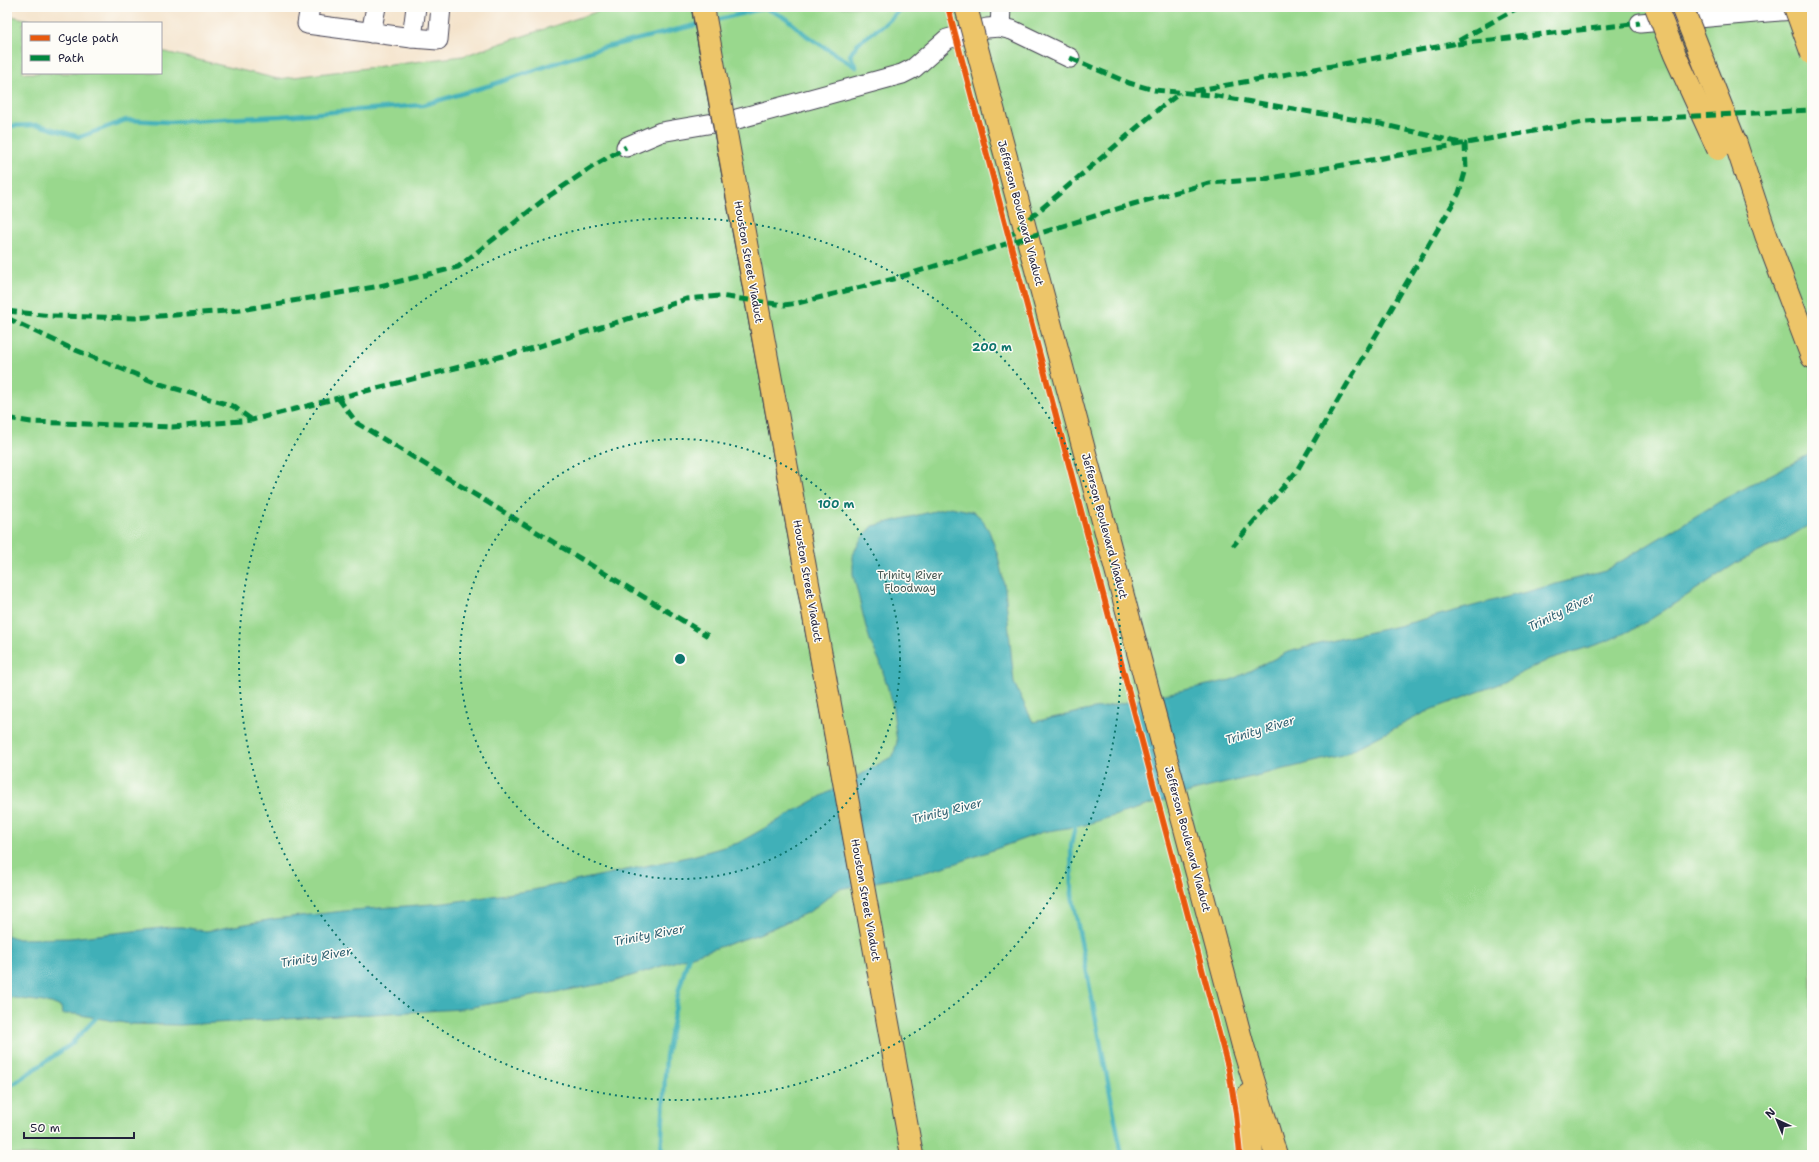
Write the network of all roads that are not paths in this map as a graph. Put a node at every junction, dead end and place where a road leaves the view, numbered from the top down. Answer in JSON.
{"nodes":[{"id":1,"x":310,"y":7,"type":"edge"},
{"id":2,"x":376,"y":7,"type":"edge"},
{"id":3,"x":416,"y":7,"type":"edge"},
{"id":4,"x":441,"y":7,"type":"edge"},
{"id":5,"x":703,"y":7,"type":"edge"},
{"id":6,"x":966,"y":7,"type":"edge"},
{"id":7,"x":1001,"y":7,"type":"edge"},
{"id":8,"x":1656,"y":7,"type":"edge"},
{"id":9,"x":1682,"y":7,"type":"edge"},
{"id":10,"x":1795,"y":7,"type":"edge"},
{"id":11,"x":1812,"y":10,"type":"edge"},
{"id":12,"x":1640,"y":23,"type":"dead end"},
{"id":13,"x":1000,"y":26,"type":"junction"},
{"id":14,"x":371,"y":33,"type":"junction"},
{"id":15,"x":412,"y":38,"type":"junction"},
{"id":16,"x":1812,"y":54,"type":"edge"},
{"id":17,"x":1070,"y":58,"type":"dead end"},
{"id":18,"x":626,"y":147,"type":"dead end"},
{"id":19,"x":1766,"y":236,"type":"junction"},
{"id":20,"x":1812,"y":357,"type":"edge"},
{"id":21,"x":1244,"y":1046,"type":"junction"},
{"id":22,"x":912,"y":1155,"type":"edge"},
{"id":23,"x":1252,"y":1155,"type":"edge"},
{"id":24,"x":1276,"y":1155,"type":"edge"}],
"edges":[{"from":1,"to":14,"type":"lane"},
{"from":2,"to":14,"type":"lane"},
{"from":3,"to":15,"type":"lane"},
{"from":4,"to":15,"type":"lane"},
{"from":5,"to":22,"type":"main road","name":"Houston Street Viaduct","bridge":true},
{"from":6,"to":21,"type":"main road","name":"Jefferson Boulevard Viaduct","bridge":true},
{"from":7,"to":13,"type":"lane"},
{"from":8,"to":19,"type":"main road","bridge":true},
{"from":9,"to":19,"type":"main road","bridge":true},
{"from":10,"to":16,"type":"main road","bridge":true},
{"from":11,"to":12,"type":"lane"},
{"from":13,"to":17,"type":"lane"},
{"from":13,"to":18,"type":"lane"},
{"from":14,"to":15,"type":"lane"},
{"from":19,"to":20,"type":"main road"},
{"from":21,"to":23,"type":"main road"},
{"from":21,"to":24,"type":"main road"}]}
